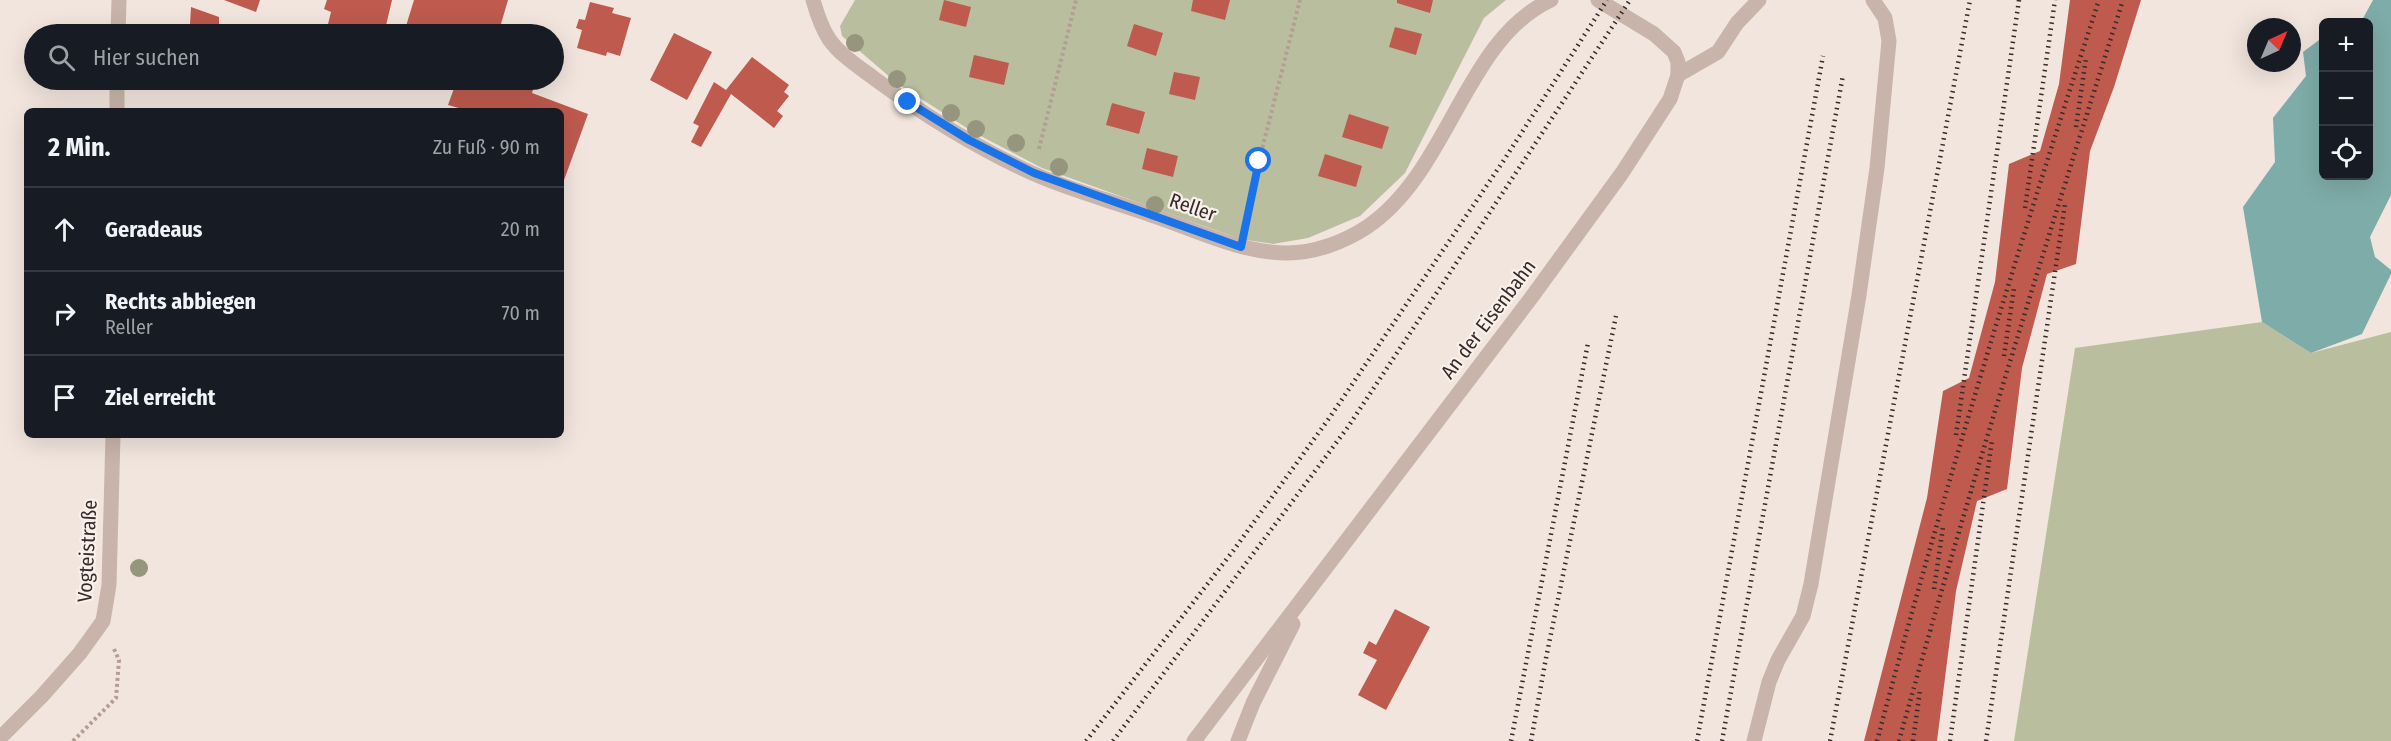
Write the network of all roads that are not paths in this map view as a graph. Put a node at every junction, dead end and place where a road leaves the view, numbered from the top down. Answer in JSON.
{"nodes":[{"id":1,"x":119,"y":0,"type":"edge"},
{"id":2,"x":813,"y":0,"type":"edge"},
{"id":3,"x":1551,"y":0,"type":"edge"},
{"id":4,"x":1598,"y":0,"type":"edge"},
{"id":5,"x":1759,"y":0,"type":"edge"},
{"id":6,"x":1873,"y":0,"type":"edge"},
{"id":7,"x":118,"y":24,"type":"edge"},
{"id":8,"x":1678,"y":75,"type":"junction"},
{"id":9,"x":117,"y":90,"type":"edge"},
{"id":10,"x":117,"y":108,"type":"edge"},
{"id":11,"x":113,"y":438,"type":"edge"},
{"id":12,"x":1318,"y":579,"type":"junction"},
{"id":13,"x":0,"y":738,"type":"edge"},
{"id":14,"x":1194,"y":741,"type":"edge"},
{"id":15,"x":1238,"y":741,"type":"edge"},
{"id":16,"x":1754,"y":741,"type":"edge"}],
"edges":[{"from":1,"to":7,"type":"street"},
{"from":2,"to":3,"type":"street","name":"Reller"},
{"from":4,"to":8,"type":"street"},
{"from":5,"to":8,"type":"street"},
{"from":6,"to":16,"type":"street"},
{"from":8,"to":12,"type":"street","name":"An der Eisenbahn"},
{"from":9,"to":10,"type":"street"},
{"from":11,"to":13,"type":"street","name":"Vogteistraße"},
{"from":12,"to":14,"type":"street","name":"An der Eisenbahn"},
{"from":12,"to":15,"type":"street","name":"An der Eisenbahn"}]}
